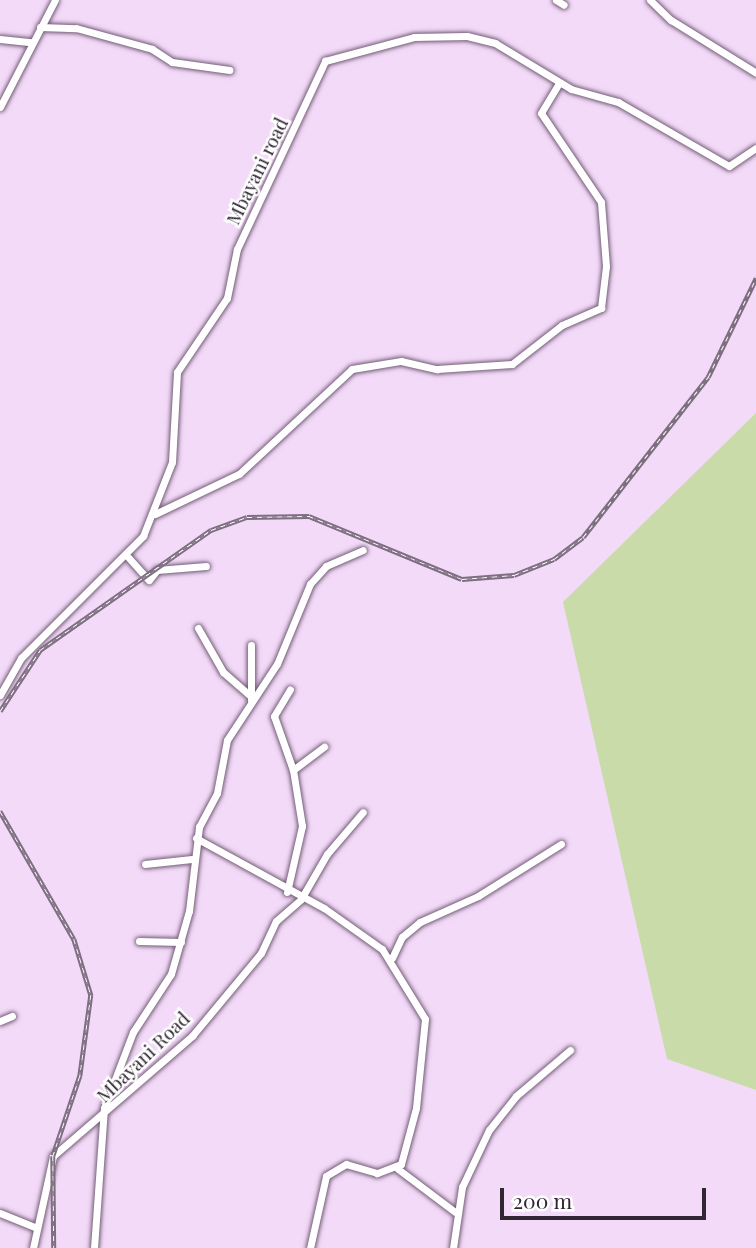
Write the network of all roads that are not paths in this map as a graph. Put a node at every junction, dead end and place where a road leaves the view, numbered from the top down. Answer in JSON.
{"nodes":[{"id":1,"x":55,"y":0,"type":"edge"},
{"id":2,"x":555,"y":0,"type":"edge"},
{"id":3,"x":650,"y":0,"type":"edge"},
{"id":4,"x":564,"y":5,"type":"dead end"},
{"id":5,"x":40,"y":27,"type":"junction"},
{"id":6,"x":0,"y":39,"type":"edge"},
{"id":7,"x":31,"y":42,"type":"junction"},
{"id":8,"x":229,"y":70,"type":"dead end"},
{"id":9,"x":756,"y":74,"type":"edge"},
{"id":10,"x":559,"y":83,"type":"junction"},
{"id":11,"x":0,"y":107,"type":"edge"},
{"id":12,"x":756,"y":148,"type":"edge"},
{"id":13,"x":152,"y":516,"type":"junction"},
{"id":14,"x":362,"y":550,"type":"dead end"},
{"id":15,"x":128,"y":557,"type":"junction"},
{"id":16,"x":206,"y":566,"type":"dead end"},
{"id":17,"x":198,"y":628,"type":"dead end"},
{"id":18,"x":251,"y":645,"type":"dead end"},
{"id":19,"x":290,"y":690,"type":"dead end"},
{"id":20,"x":0,"y":695,"type":"edge"},
{"id":21,"x":251,"y":699,"type":"junction"},
{"id":22,"x":324,"y":747,"type":"dead end"},
{"id":23,"x":293,"y":770,"type":"junction"},
{"id":24,"x":363,"y":812,"type":"dead end"},
{"id":25,"x":196,"y":838,"type":"junction"},
{"id":26,"x":561,"y":844,"type":"dead end"},
{"id":27,"x":192,"y":859,"type":"junction"},
{"id":28,"x":145,"y":864,"type":"dead end"},
{"id":29,"x":287,"y":892,"type":"junction"},
{"id":30,"x":301,"y":899,"type":"junction"},
{"id":31,"x":139,"y":941,"type":"dead end"},
{"id":32,"x":181,"y":942,"type":"junction"},
{"id":33,"x":392,"y":958,"type":"junction"},
{"id":34,"x":12,"y":1016,"type":"dead end"},
{"id":35,"x":0,"y":1021,"type":"edge"},
{"id":36,"x":570,"y":1051,"type":"dead end"},
{"id":37,"x":102,"y":1118,"type":"junction"},
{"id":38,"x":398,"y":1169,"type":"junction"},
{"id":39,"x":455,"y":1212,"type":"junction"},
{"id":40,"x":0,"y":1213,"type":"edge"},
{"id":41,"x":37,"y":1228,"type":"junction"},
{"id":42,"x":33,"y":1248,"type":"edge"},
{"id":43,"x":94,"y":1248,"type":"edge"},
{"id":44,"x":310,"y":1248,"type":"edge"},
{"id":45,"x":453,"y":1248,"type":"edge"}],
"edges":[{"from":1,"to":5,"type":"street"},
{"from":2,"to":4,"type":"street"},
{"from":3,"to":9,"type":"street"},
{"from":5,"to":7,"type":"street"},
{"from":5,"to":8,"type":"street"},
{"from":6,"to":7,"type":"street"},
{"from":7,"to":11,"type":"street"},
{"from":10,"to":12,"type":"street","name":"Mbayani road"},
{"from":10,"to":13,"type":"street","name":"Mbayani road"},
{"from":10,"to":13,"type":"street"},
{"from":13,"to":15,"type":"street","name":"Mbayani road"},
{"from":14,"to":21,"type":"street"},
{"from":15,"to":16,"type":"street"},
{"from":15,"to":20,"type":"street","name":"Mbayani road"},
{"from":17,"to":21,"type":"street"},
{"from":18,"to":21,"type":"street"},
{"from":19,"to":23,"type":"street"},
{"from":21,"to":25,"type":"street"},
{"from":22,"to":23,"type":"street"},
{"from":23,"to":29,"type":"street"},
{"from":24,"to":30,"type":"street","name":"Mbayani Road"},
{"from":25,"to":27,"type":"street"},
{"from":25,"to":29,"type":"street"},
{"from":26,"to":33,"type":"street"},
{"from":27,"to":28,"type":"street"},
{"from":27,"to":32,"type":"street"},
{"from":29,"to":30,"type":"street"},
{"from":30,"to":33,"type":"street"},
{"from":30,"to":37,"type":"street","name":"Mbayani Road"},
{"from":31,"to":32,"type":"street"},
{"from":32,"to":37,"type":"street"},
{"from":33,"to":38,"type":"street"},
{"from":34,"to":35,"type":"street"},
{"from":36,"to":39,"type":"street"},
{"from":37,"to":41,"type":"street","name":"Mbayani Road"},
{"from":37,"to":43,"type":"street"},
{"from":38,"to":39,"type":"street"},
{"from":38,"to":44,"type":"street"},
{"from":39,"to":45,"type":"street"},
{"from":40,"to":41,"type":"street"},
{"from":41,"to":42,"type":"street","name":"Mbayani Road"}]}
